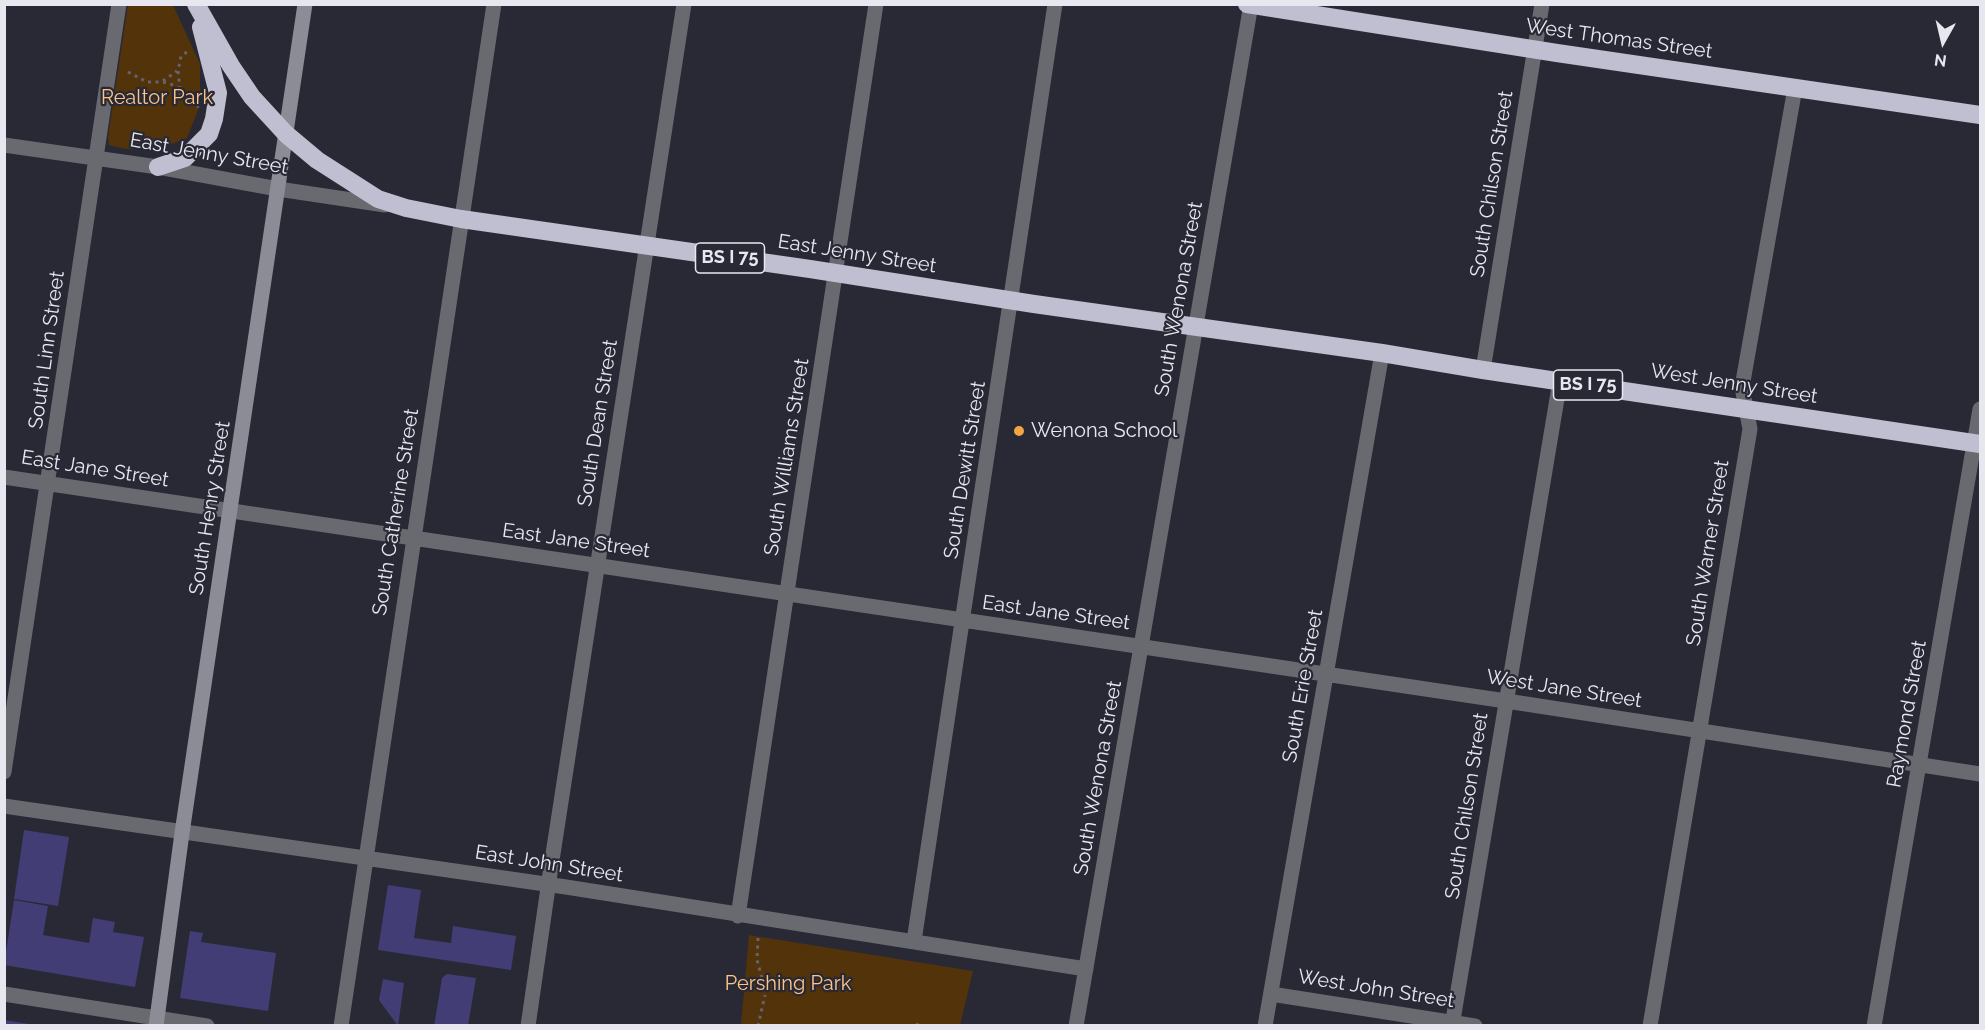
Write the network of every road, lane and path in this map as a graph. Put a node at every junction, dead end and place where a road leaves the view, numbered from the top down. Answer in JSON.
{"nodes":[{"id":1,"x":119,"y":4,"type":"edge"},
{"id":2,"x":196,"y":4,"type":"edge"},
{"id":3,"x":305,"y":4,"type":"edge"},
{"id":4,"x":495,"y":4,"type":"edge"},
{"id":5,"x":684,"y":4,"type":"edge"},
{"id":6,"x":876,"y":4,"type":"edge"},
{"id":7,"x":1055,"y":4,"type":"edge"},
{"id":8,"x":1542,"y":4,"type":"edge"},
{"id":9,"x":1250,"y":5,"type":"edge"},
{"id":10,"x":1534,"y":49,"type":"junction"},
{"id":11,"x":192,"y":50,"type":"dead end"},
{"id":12,"x":178,"y":70,"type":"junction"},
{"id":13,"x":128,"y":72,"type":"dead end"},
{"id":14,"x":163,"y":82,"type":"junction"},
{"id":15,"x":1795,"y":88,"type":"junction"},
{"id":16,"x":180,"y":90,"type":"junction"},
{"id":17,"x":200,"y":108,"type":"dead end"},
{"id":18,"x":1980,"y":115,"type":"edge"},
{"id":19,"x":286,"y":134,"type":"junction"},
{"id":20,"x":4,"y":145,"type":"edge"},
{"id":21,"x":97,"y":159,"type":"junction"},
{"id":22,"x":158,"y":166,"type":"junction"},
{"id":23,"x":278,"y":189,"type":"junction"},
{"id":24,"x":406,"y":208,"type":"junction"},
{"id":25,"x":461,"y":219,"type":"junction"},
{"id":26,"x":646,"y":247,"type":"junction"},
{"id":27,"x":836,"y":273,"type":"junction"},
{"id":28,"x":1011,"y":301,"type":"junction"},
{"id":29,"x":1195,"y":327,"type":"junction"},
{"id":30,"x":1382,"y":353,"type":"junction"},
{"id":31,"x":1483,"y":370,"type":"junction"},
{"id":32,"x":1560,"y":381,"type":"junction"},
{"id":33,"x":1746,"y":409,"type":"junction"},
{"id":34,"x":1980,"y":409,"type":"edge"},
{"id":35,"x":1978,"y":444,"type":"edge"},
{"id":36,"x":4,"y":477,"type":"edge"},
{"id":37,"x":49,"y":483,"type":"junction"},
{"id":38,"x":231,"y":511,"type":"junction"},
{"id":39,"x":414,"y":538,"type":"junction"},
{"id":40,"x":597,"y":566,"type":"junction"},
{"id":41,"x":787,"y":593,"type":"junction"},
{"id":42,"x":963,"y":621,"type":"junction"},
{"id":43,"x":1141,"y":646,"type":"junction"},
{"id":44,"x":1327,"y":674,"type":"junction"},
{"id":45,"x":1505,"y":701,"type":"junction"},
{"id":46,"x":1700,"y":730,"type":"junction"},
{"id":47,"x":1920,"y":765,"type":"junction"},
{"id":48,"x":4,"y":772,"type":"edge"},
{"id":49,"x":1980,"y":774,"type":"edge"},
{"id":50,"x":4,"y":806,"type":"edge"},
{"id":51,"x":182,"y":833,"type":"junction"},
{"id":52,"x":365,"y":858,"type":"junction"},
{"id":53,"x":548,"y":885,"type":"junction"},
{"id":54,"x":738,"y":916,"type":"junction"},
{"id":55,"x":758,"y":938,"type":"dead end"},
{"id":56,"x":914,"y":941,"type":"junction"},
{"id":57,"x":1086,"y":969,"type":"junction"},
{"id":58,"x":768,"y":989,"type":"dead end"},
{"id":59,"x":4,"y":994,"type":"edge"},
{"id":60,"x":1271,"y":994,"type":"junction"},
{"id":61,"x":765,"y":995,"type":"dead end"},
{"id":62,"x":156,"y":1022,"type":"edge"},
{"id":63,"x":1452,"y":1024,"type":"edge"},
{"id":64,"x":207,"y":1026,"type":"edge"},
{"id":65,"x":341,"y":1026,"type":"edge"},
{"id":66,"x":528,"y":1026,"type":"edge"},
{"id":67,"x":758,"y":1026,"type":"edge"},
{"id":68,"x":1076,"y":1026,"type":"edge"},
{"id":69,"x":1265,"y":1026,"type":"edge"},
{"id":70,"x":1475,"y":1026,"type":"edge"},
{"id":71,"x":1650,"y":1026,"type":"edge"},
{"id":72,"x":1874,"y":1026,"type":"edge"}],
"edges":[{"from":1,"to":21,"type":"street","name":"South Linn Street"},
{"from":2,"to":19,"type":"highway","number":"BS I 75"},
{"from":2,"to":22,"type":"highway"},
{"from":3,"to":19,"type":"street","name":"South Henry Street"},
{"from":4,"to":25,"type":"street","name":"South Catherine Street"},
{"from":5,"to":26,"type":"street","name":"South Dean Street"},
{"from":6,"to":27,"type":"street","name":"South Williams Street"},
{"from":7,"to":28,"type":"street","name":"South Dewitt Street"},
{"from":8,"to":10,"type":"street","name":"South Chilson Street"},
{"from":9,"to":10,"type":"highway","name":"West Thomas Street"},
{"from":9,"to":29,"type":"street","name":"South Wenona Street"},
{"from":10,"to":15,"type":"highway","name":"West Thomas Street"},
{"from":10,"to":31,"type":"street","name":"South Chilson Street"},
{"from":11,"to":12,"type":"path"},
{"from":12,"to":14,"type":"path"},
{"from":12,"to":16,"type":"path"},
{"from":13,"to":14,"type":"path"},
{"from":14,"to":16,"type":"path"},
{"from":15,"to":18,"type":"highway","name":"West Thomas Street"},
{"from":15,"to":33,"type":"street","name":"South Warner Street"},
{"from":16,"to":17,"type":"path"},
{"from":19,"to":23,"type":"street","name":"South Henry Street"},
{"from":19,"to":24,"type":"highway","name":"East Jenny Street","number":"BS I 75"},
{"from":20,"to":21,"type":"street","name":"East Jenny Street"},
{"from":21,"to":22,"type":"street","name":"East Jenny Street"},
{"from":21,"to":37,"type":"street","name":"South Linn Street"},
{"from":22,"to":23,"type":"street","name":"East Jenny Street"},
{"from":23,"to":24,"type":"street","name":"East Jenny Street"},
{"from":23,"to":38,"type":"street","name":"South Henry Street"},
{"from":24,"to":25,"type":"highway","name":"East Jenny Street","number":"BS I 75"},
{"from":25,"to":26,"type":"highway","name":"East Jenny Street","number":"BS I 75"},
{"from":25,"to":39,"type":"street","name":"South Catherine Street"},
{"from":26,"to":27,"type":"highway","name":"East Jenny Street","number":"BS I 75"},
{"from":26,"to":40,"type":"street","name":"South Dean Street"},
{"from":27,"to":28,"type":"highway","name":"East Jenny Street","number":"BS I 75"},
{"from":27,"to":41,"type":"street","name":"South Williams Street"},
{"from":28,"to":29,"type":"highway","name":"East Jenny Street","number":"BS I 75"},
{"from":28,"to":42,"type":"street","name":"South Dewitt Street"},
{"from":29,"to":30,"type":"highway","name":"West Jenny Street","number":"BS I 75"},
{"from":29,"to":43,"type":"street","name":"South Wenona Street"},
{"from":30,"to":31,"type":"highway","name":"West Jenny Street","number":"BS I 75"},
{"from":30,"to":44,"type":"street","name":"South Erie Street"},
{"from":31,"to":32,"type":"highway","name":"West Jenny Street","number":"BS I 75"},
{"from":32,"to":33,"type":"highway","name":"West Jenny Street","number":"BS I 75"},
{"from":32,"to":45,"type":"street","name":"South Chilson Street"},
{"from":33,"to":35,"type":"highway","name":"West Jenny Street","number":"BS I 75"},
{"from":33,"to":46,"type":"street","name":"South Warner Street"},
{"from":34,"to":35,"type":"street","name":"Raymond Street"},
{"from":35,"to":47,"type":"street","name":"Raymond Street"},
{"from":36,"to":37,"type":"street","name":"East Jane Street"},
{"from":37,"to":38,"type":"street","name":"East Jane Street"},
{"from":37,"to":48,"type":"street","name":"South Linn Street"},
{"from":38,"to":39,"type":"street","name":"East Jane Street"},
{"from":38,"to":51,"type":"street","name":"South Henry Street"},
{"from":39,"to":40,"type":"street","name":"East Jane Street"},
{"from":39,"to":52,"type":"street","name":"South Catherine Street"},
{"from":40,"to":41,"type":"street","name":"East Jane Street"},
{"from":40,"to":53,"type":"street","name":"South Dean Street"},
{"from":41,"to":42,"type":"street","name":"East Jane Street"},
{"from":41,"to":54,"type":"street","name":"South Williams Street"},
{"from":42,"to":43,"type":"street","name":"East Jane Street"},
{"from":42,"to":56,"type":"street","name":"South Dewitt Street"},
{"from":43,"to":44,"type":"street","name":"West Jane Street"},
{"from":43,"to":57,"type":"street","name":"South Wenona Street"},
{"from":44,"to":45,"type":"street","name":"West Jane Street"},
{"from":44,"to":60,"type":"street","name":"South Erie Street"},
{"from":45,"to":46,"type":"street","name":"West Jane Street"},
{"from":45,"to":63,"type":"street","name":"South Chilson Street"},
{"from":46,"to":47,"type":"street","name":"West Jane Street"},
{"from":46,"to":71,"type":"street","name":"South Warner Street"},
{"from":47,"to":49,"type":"street","name":"West Jane Street"},
{"from":47,"to":72,"type":"street","name":"Raymond Street"},
{"from":50,"to":51,"type":"street","name":"East John Street"},
{"from":51,"to":52,"type":"street","name":"East John Street"},
{"from":51,"to":62,"type":"street","name":"South Henry Street"},
{"from":52,"to":53,"type":"street","name":"East John Street"},
{"from":52,"to":65,"type":"street","name":"South Catherine Street"},
{"from":53,"to":54,"type":"street","name":"East John Street"},
{"from":53,"to":66,"type":"street","name":"South Dean Street"},
{"from":54,"to":56,"type":"street","name":"East John Street"},
{"from":55,"to":58,"type":"path"},
{"from":56,"to":57,"type":"street","name":"East John Street"},
{"from":57,"to":68,"type":"street","name":"South Wenona Street"},
{"from":59,"to":62,"type":"street"},
{"from":60,"to":63,"type":"street","name":"West John Street"},
{"from":60,"to":69,"type":"street","name":"South Erie Street"},
{"from":61,"to":67,"type":"path"},
{"from":62,"to":64,"type":"street"},
{"from":63,"to":70,"type":"street","name":"West John Street"}]}
